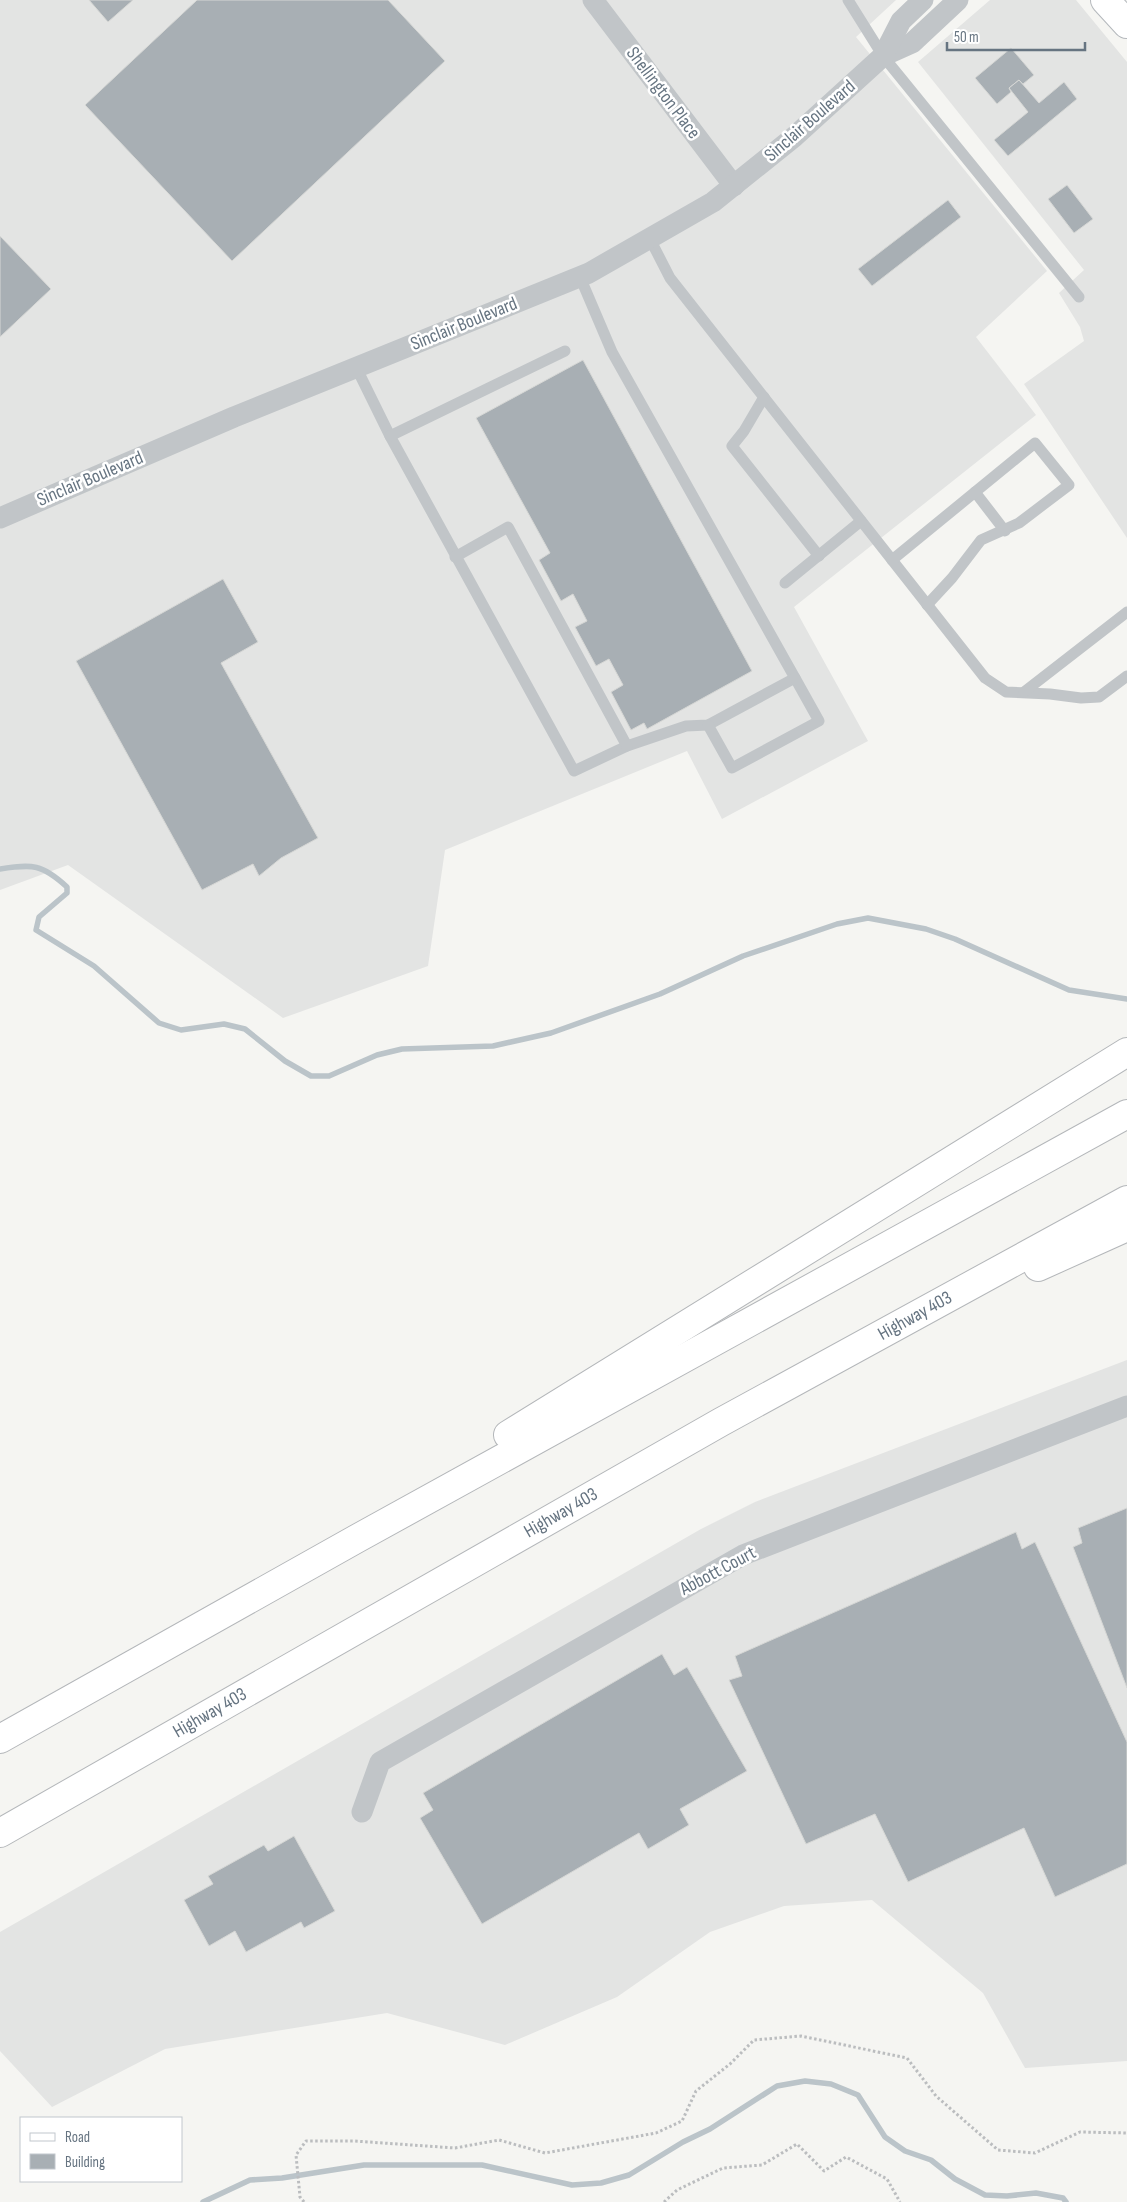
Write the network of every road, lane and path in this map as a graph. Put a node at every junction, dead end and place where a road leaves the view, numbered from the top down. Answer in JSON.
{"nodes":[{"id":1,"x":593,"y":0,"type":"edge"},
{"id":2,"x":848,"y":0,"type":"edge"},
{"id":3,"x":923,"y":0,"type":"edge"},
{"id":4,"x":958,"y":0,"type":"edge"},
{"id":5,"x":1105,"y":0,"type":"edge"},
{"id":6,"x":1127,"y":24,"type":"edge"},
{"id":7,"x":883,"y":56,"type":"junction"},
{"id":8,"x":734,"y":186,"type":"junction"},
{"id":9,"x":650,"y":238,"type":"junction"},
{"id":10,"x":580,"y":277,"type":"junction"},
{"id":11,"x":1079,"y":297,"type":"dead end"},
{"id":12,"x":566,"y":351,"type":"dead end"},
{"id":13,"x":356,"y":367,"type":"junction"},
{"id":14,"x":764,"y":397,"type":"junction"},
{"id":15,"x":390,"y":436,"type":"junction"},
{"id":16,"x":975,"y":492,"type":"junction"},
{"id":17,"x":0,"y":518,"type":"edge"},
{"id":18,"x":861,"y":521,"type":"junction"},
{"id":19,"x":1005,"y":531,"type":"junction"},
{"id":20,"x":819,"y":556,"type":"junction"},
{"id":21,"x":455,"y":557,"type":"junction"},
{"id":22,"x":892,"y":560,"type":"junction"},
{"id":23,"x":785,"y":584,"type":"dead end"},
{"id":24,"x":927,"y":604,"type":"junction"},
{"id":25,"x":1127,"y":612,"type":"edge"},
{"id":26,"x":1127,"y":676,"type":"edge"},
{"id":27,"x":795,"y":678,"type":"junction"},
{"id":28,"x":1024,"y":692,"type":"junction"},
{"id":29,"x":708,"y":725,"type":"junction"},
{"id":30,"x":627,"y":746,"type":"junction"},
{"id":31,"x":1127,"y":1052,"type":"edge"},
{"id":32,"x":1127,"y":1114,"type":"edge"},
{"id":33,"x":1127,"y":1200,"type":"edge"},
{"id":34,"x":1127,"y":1227,"type":"edge"},
{"id":35,"x":1127,"y":1406,"type":"edge"},
{"id":36,"x":721,"y":1422,"type":"junction"},
{"id":37,"x":358,"y":1538,"type":"junction"},
{"id":38,"x":0,"y":1739,"type":"edge"},
{"id":39,"x":362,"y":1812,"type":"dead end"},
{"id":40,"x":0,"y":1833,"type":"edge"},
{"id":41,"x":1127,"y":2133,"type":"edge"},
{"id":42,"x":304,"y":2202,"type":"edge"},
{"id":43,"x":664,"y":2202,"type":"edge"},
{"id":44,"x":900,"y":2202,"type":"edge"}],
"edges":[{"from":1,"to":8,"type":"street","name":"Shellington Place"},
{"from":2,"to":7,"type":"lane"},
{"from":3,"to":7,"type":"street","name":"Sinclair Boulevard"},
{"from":4,"to":7,"type":"street","name":"Sinclair Boulevard"},
{"from":5,"to":6,"type":"main road"},
{"from":7,"to":8,"type":"street","name":"Sinclair Boulevard"},
{"from":7,"to":11,"type":"lane"},
{"from":8,"to":9,"type":"street","name":"Sinclair Boulevard"},
{"from":9,"to":10,"type":"street","name":"Sinclair Boulevard"},
{"from":9,"to":14,"type":"lane"},
{"from":10,"to":13,"type":"street","name":"Sinclair Boulevard"},
{"from":10,"to":27,"type":"lane"},
{"from":12,"to":15,"type":"lane"},
{"from":13,"to":15,"type":"lane"},
{"from":13,"to":17,"type":"street","name":"Sinclair Boulevard"},
{"from":14,"to":18,"type":"lane"},
{"from":14,"to":20,"type":"lane"},
{"from":15,"to":21,"type":"lane"},
{"from":16,"to":19,"type":"lane"},
{"from":16,"to":19,"type":"lane"},
{"from":16,"to":22,"type":"lane"},
{"from":18,"to":20,"type":"lane"},
{"from":18,"to":22,"type":"lane"},
{"from":19,"to":24,"type":"lane"},
{"from":20,"to":23,"type":"lane"},
{"from":21,"to":30,"type":"lane"},
{"from":21,"to":30,"type":"lane"},
{"from":22,"to":24,"type":"lane"},
{"from":24,"to":28,"type":"lane"},
{"from":25,"to":28,"type":"lane"},
{"from":26,"to":28,"type":"lane"},
{"from":27,"to":29,"type":"lane"},
{"from":27,"to":29,"type":"lane"},
{"from":29,"to":30,"type":"lane"},
{"from":31,"to":37,"type":"main road"},
{"from":32,"to":37,"type":"main road"},
{"from":33,"to":36,"type":"main road","name":"Highway 403"},
{"from":34,"to":36,"type":"main road"},
{"from":35,"to":39,"type":"street","name":"Abbott Court"},
{"from":36,"to":40,"type":"main road","name":"Highway 403"},
{"from":37,"to":38,"type":"main road"},
{"from":41,"to":42,"type":"path"},
{"from":43,"to":44,"type":"path"}]}
